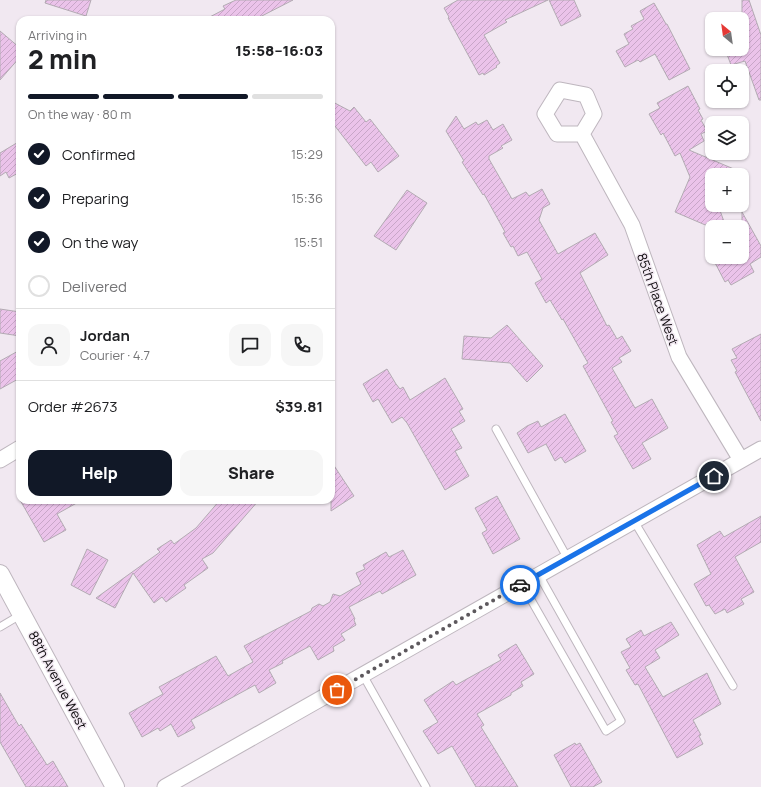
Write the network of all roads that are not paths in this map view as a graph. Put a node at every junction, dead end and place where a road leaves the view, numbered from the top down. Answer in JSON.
{"nodes":[{"id":1,"x":582,"y":134,"type":"dead end"},
{"id":2,"x":496,"y":429,"type":"dead end"},
{"id":3,"x":761,"y":449,"type":"edge"},
{"id":4,"x":16,"y":450,"type":"edge"},
{"id":5,"x":0,"y":460,"type":"edge"},
{"id":6,"x":741,"y":460,"type":"junction"},
{"id":7,"x":634,"y":521,"type":"junction"},
{"id":8,"x":568,"y":559,"type":"junction"},
{"id":9,"x":0,"y":574,"type":"edge"},
{"id":10,"x":539,"y":575,"type":"junction"},
{"id":11,"x":522,"y":584,"type":"junction"},
{"id":12,"x":22,"y":614,"type":"junction"},
{"id":13,"x":0,"y":627,"type":"edge"},
{"id":14,"x":363,"y":675,"type":"junction"},
{"id":15,"x":733,"y":686,"type":"dead end"},
{"id":16,"x":115,"y":787,"type":"edge"},
{"id":17,"x":165,"y":787,"type":"edge"},
{"id":18,"x":426,"y":787,"type":"edge"}],
"edges":[{"from":1,"to":6,"type":"street","name":"85th Place West"},
{"from":2,"to":8,"type":"lane"},
{"from":3,"to":6,"type":"street"},
{"from":4,"to":5,"type":"street"},
{"from":6,"to":7,"type":"street"},
{"from":7,"to":8,"type":"street"},
{"from":7,"to":15,"type":"lane"},
{"from":8,"to":10,"type":"street"},
{"from":9,"to":12,"type":"street","name":"88th Avenue West"},
{"from":10,"to":11,"type":"street"},
{"from":10,"to":11,"type":"lane"},
{"from":11,"to":14,"type":"street"},
{"from":12,"to":13,"type":"lane"},
{"from":12,"to":16,"type":"street","name":"88th Avenue West"},
{"from":14,"to":17,"type":"street"},
{"from":14,"to":18,"type":"lane"}]}
